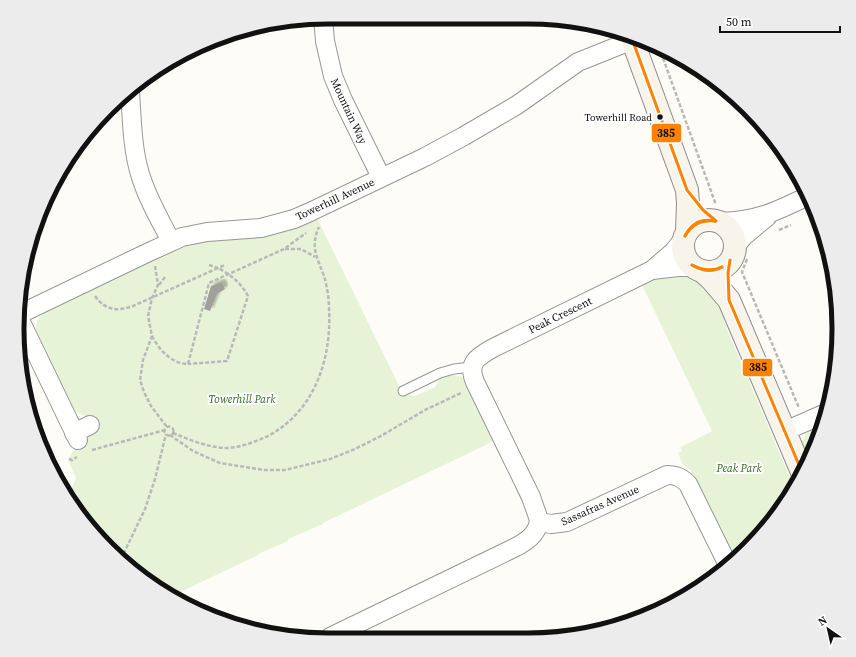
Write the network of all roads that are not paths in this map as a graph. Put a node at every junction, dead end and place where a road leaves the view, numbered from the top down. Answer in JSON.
{"nodes":[{"id":1,"x":324,"y":24,"type":"edge"},
{"id":2,"x":626,"y":40,"type":"edge"},
{"id":3,"x":634,"y":43,"type":"edge"},
{"id":4,"x":131,"y":98,"type":"edge"},
{"id":5,"x":381,"y":177,"type":"junction"},
{"id":6,"x":687,"y":190,"type":"junction"},
{"id":7,"x":803,"y":198,"type":"edge"},
{"id":8,"x":770,"y":214,"type":"junction"},
{"id":9,"x":718,"y":221,"type":"junction"},
{"id":10,"x":686,"y":235,"type":"junction"},
{"id":11,"x":171,"y":241,"type":"junction"},
{"id":12,"x":737,"y":255,"type":"junction"},
{"id":13,"x":698,"y":269,"type":"junction"},
{"id":14,"x":652,"y":270,"type":"junction"},
{"id":15,"x":729,"y":300,"type":"junction"},
{"id":16,"x":25,"y":312,"type":"edge"},
{"id":17,"x":24,"y":328,"type":"edge"},
{"id":18,"x":472,"y":367,"type":"junction"},
{"id":19,"x":403,"y":391,"type":"dead end"},
{"id":20,"x":819,"y":416,"type":"edge"},
{"id":21,"x":90,"y":425,"type":"dead end"},
{"id":22,"x":785,"y":431,"type":"junction"},
{"id":23,"x":799,"y":466,"type":"edge"},
{"id":24,"x":538,"y":522,"type":"junction"},
{"id":25,"x":725,"y":559,"type":"edge"},
{"id":26,"x":338,"y":633,"type":"edge"}],
"edges":[{"from":1,"to":5,"type":"street","name":"Mountain Way"},
{"from":2,"to":5,"type":"street","name":"Towerhill Avenue"},
{"from":3,"to":6,"type":"street"},
{"from":4,"to":11,"type":"street"},
{"from":5,"to":11,"type":"street","name":"Towerhill Avenue"},
{"from":6,"to":9,"type":"street"},
{"from":6,"to":10,"type":"street"},
{"from":7,"to":8,"type":"street"},
{"from":8,"to":9,"type":"street"},
{"from":8,"to":12,"type":"street"},
{"from":9,"to":10,"type":"street"},
{"from":9,"to":12,"type":"street"},
{"from":10,"to":13,"type":"street"},
{"from":10,"to":14,"type":"street","name":"Peak Crescent"},
{"from":11,"to":16,"type":"street","name":"Towerhill Avenue"},
{"from":12,"to":13,"type":"street"},
{"from":12,"to":15,"type":"street"},
{"from":13,"to":14,"type":"street","name":"Peak Crescent"},
{"from":13,"to":15,"type":"street"},
{"from":14,"to":18,"type":"street","name":"Peak Crescent"},
{"from":15,"to":22,"type":"street"},
{"from":17,"to":21,"type":"street"},
{"from":18,"to":19,"type":"lane"},
{"from":18,"to":24,"type":"street"},
{"from":20,"to":22,"type":"street"},
{"from":22,"to":23,"type":"street"},
{"from":24,"to":25,"type":"street","name":"Sassafras Avenue"},
{"from":24,"to":26,"type":"street"}]}
